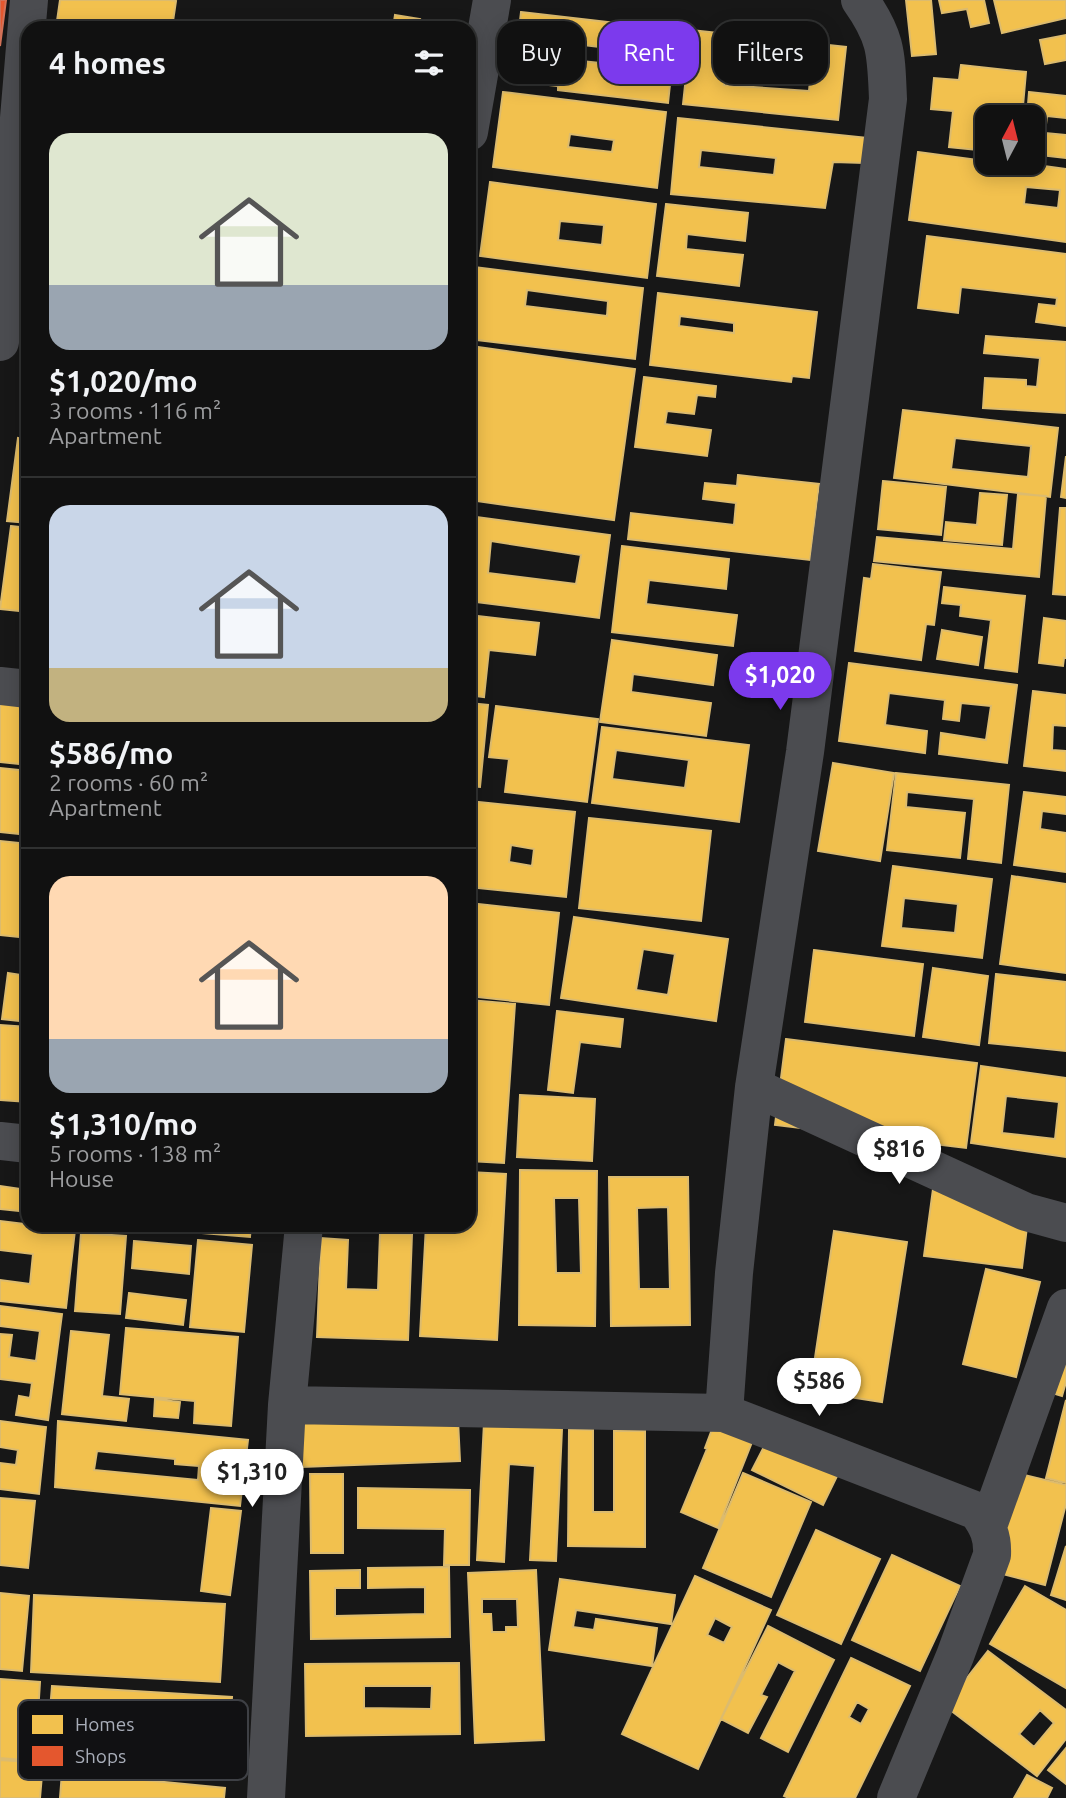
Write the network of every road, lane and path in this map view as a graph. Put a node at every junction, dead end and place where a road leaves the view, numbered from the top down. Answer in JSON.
{"nodes":[{"id":1,"x":29,"y":0,"type":"edge"},
{"id":2,"x":492,"y":0,"type":"edge"},
{"id":3,"x":860,"y":0,"type":"edge"},
{"id":4,"x":28,"y":21,"type":"edge"},
{"id":5,"x":476,"y":92,"type":"edge"},
{"id":6,"x":21,"y":125,"type":"edge"},
{"id":7,"x":8,"y":329,"type":"edge"},
{"id":8,"x":0,"y":686,"type":"edge"},
{"id":9,"x":21,"y":688,"type":"edge"},
{"id":10,"x":754,"y":1087,"type":"junction"},
{"id":11,"x":0,"y":1141,"type":"edge"},
{"id":12,"x":21,"y":1143,"type":"edge"},
{"id":13,"x":1066,"y":1223,"type":"edge"},
{"id":14,"x":302,"y":1232,"type":"edge"},
{"id":15,"x":1066,"y":1308,"type":"edge"},
{"id":16,"x":287,"y":1405,"type":"junction"},
{"id":17,"x":724,"y":1413,"type":"junction"},
{"id":18,"x":988,"y":1526,"type":"junction"},
{"id":19,"x":265,"y":1798,"type":"edge"},
{"id":20,"x":896,"y":1798,"type":"edge"}],
"edges":[{"from":1,"to":4,"type":"street"},
{"from":2,"to":5,"type":"street"},
{"from":3,"to":10,"type":"street"},
{"from":6,"to":7,"type":"street"},
{"from":8,"to":9,"type":"street"},
{"from":10,"to":13,"type":"street"},
{"from":10,"to":17,"type":"street"},
{"from":11,"to":12,"type":"street"},
{"from":14,"to":16,"type":"street"},
{"from":15,"to":18,"type":"street"},
{"from":16,"to":17,"type":"street"},
{"from":16,"to":19,"type":"street"},
{"from":17,"to":18,"type":"street"},
{"from":18,"to":20,"type":"street"}]}
